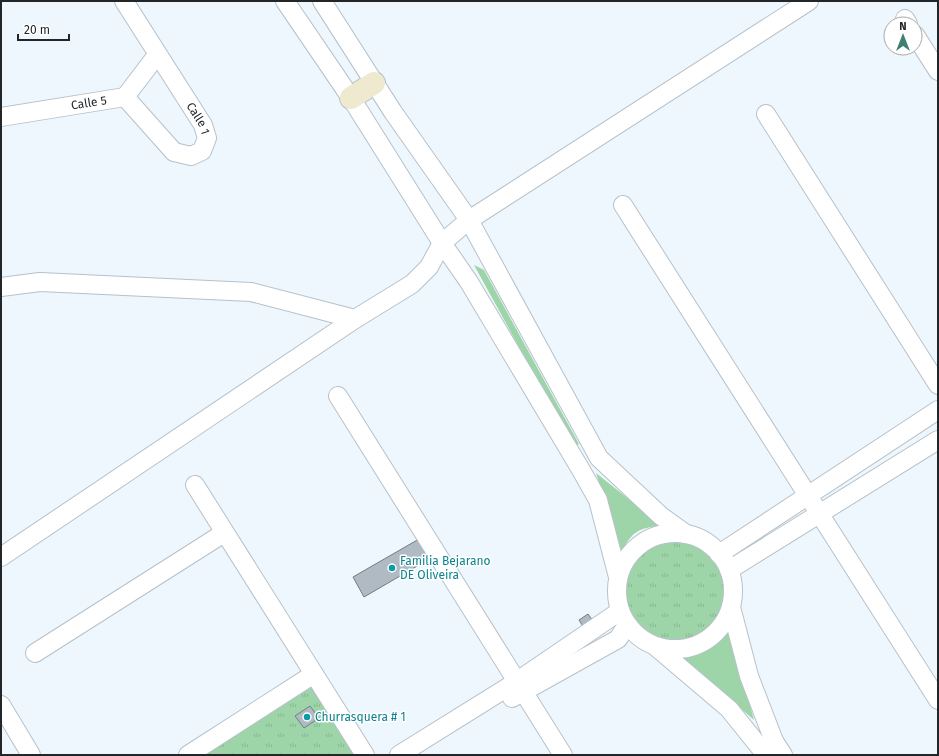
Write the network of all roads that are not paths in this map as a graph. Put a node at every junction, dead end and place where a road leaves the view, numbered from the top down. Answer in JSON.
{"nodes":[{"id":1,"x":124,"y":1,"type":"edge"},
{"id":2,"x":285,"y":1,"type":"edge"},
{"id":3,"x":809,"y":1,"type":"edge"},
{"id":4,"x":330,"y":5,"type":"edge"},
{"id":5,"x":923,"y":47,"type":"edge"},
{"id":6,"x":157,"y":56,"type":"junction"},
{"id":7,"x":937,"y":67,"type":"edge"},
{"id":8,"x":374,"y":83,"type":"junction"},
{"id":9,"x":125,"y":97,"type":"junction"},
{"id":10,"x":351,"y":98,"type":"junction"},
{"id":11,"x":766,"y":114,"type":"dead end"},
{"id":12,"x":1,"y":117,"type":"edge"},
{"id":13,"x":623,"y":205,"type":"dead end"},
{"id":14,"x":469,"y":220,"type":"junction"},
{"id":15,"x":442,"y":243,"type":"junction"},
{"id":16,"x":1,"y":287,"type":"edge"},
{"id":17,"x":355,"y":319,"type":"junction"},
{"id":18,"x":938,"y":385,"type":"edge"},
{"id":19,"x":338,"y":396,"type":"dead end"},
{"id":20,"x":938,"y":410,"type":"edge"},
{"id":21,"x":938,"y":440,"type":"edge"},
{"id":22,"x":599,"y":458,"type":"junction"},
{"id":23,"x":581,"y":470,"type":"junction"},
{"id":24,"x":195,"y":485,"type":"dead end"},
{"id":25,"x":808,"y":495,"type":"junction"},
{"id":26,"x":820,"y":514,"type":"junction"},
{"id":27,"x":224,"y":533,"type":"junction"},
{"id":28,"x":686,"y":534,"type":"junction"},
{"id":29,"x":719,"y":554,"type":"junction"},
{"id":30,"x":1,"y":557,"type":"edge"},
{"id":31,"x":729,"y":570,"type":"junction"},
{"id":32,"x":618,"y":577,"type":"junction"},
{"id":33,"x":731,"y":607,"type":"junction"},
{"id":34,"x":623,"y":618,"type":"junction"},
{"id":35,"x":654,"y":646,"type":"junction"},
{"id":36,"x":35,"y":653,"type":"dead end"},
{"id":37,"x":314,"y":674,"type":"junction"},
{"id":38,"x":520,"y":687,"type":"junction"},
{"id":39,"x":938,"y":700,"type":"edge"},
{"id":40,"x":1,"y":705,"type":"edge"},
{"id":41,"x":771,"y":750,"type":"edge"},
{"id":42,"x":31,"y":755,"type":"edge"},
{"id":43,"x":188,"y":755,"type":"edge"},
{"id":44,"x":365,"y":755,"type":"edge"},
{"id":45,"x":398,"y":755,"type":"edge"},
{"id":46,"x":422,"y":755,"type":"edge"},
{"id":47,"x":563,"y":755,"type":"edge"}],
"edges":[{"from":1,"to":6,"type":"street","name":"Calle 1"},
{"from":2,"to":10,"type":"street"},
{"from":3,"to":14,"type":"street"},
{"from":4,"to":8,"type":"street"},
{"from":5,"to":7,"type":"street"},
{"from":6,"to":9,"type":"street"},
{"from":6,"to":9,"type":"street","name":"Calle 1"},
{"from":8,"to":10,"type":"street"},
{"from":8,"to":14,"type":"street"},
{"from":9,"to":12,"type":"street","name":"Calle 5"},
{"from":10,"to":15,"type":"street"},
{"from":11,"to":18,"type":"street"},
{"from":13,"to":25,"type":"street"},
{"from":14,"to":15,"type":"street"},
{"from":14,"to":22,"type":"street"},
{"from":15,"to":17,"type":"street"},
{"from":15,"to":23,"type":"street"},
{"from":16,"to":17,"type":"street"},
{"from":17,"to":30,"type":"street"},
{"from":19,"to":38,"type":"street"},
{"from":20,"to":25,"type":"street"},
{"from":21,"to":26,"type":"street"},
{"from":22,"to":23,"type":"street"},
{"from":22,"to":28,"type":"street"},
{"from":23,"to":32,"type":"street"},
{"from":24,"to":27,"type":"street"},
{"from":25,"to":26,"type":"street"},
{"from":25,"to":29,"type":"street"},
{"from":26,"to":31,"type":"street"},
{"from":26,"to":39,"type":"street"},
{"from":27,"to":36,"type":"street"},
{"from":27,"to":37,"type":"street"},
{"from":28,"to":29,"type":"street"},
{"from":28,"to":32,"type":"street"},
{"from":29,"to":31,"type":"street"},
{"from":31,"to":33,"type":"street"},
{"from":32,"to":34,"type":"street"},
{"from":33,"to":35,"type":"street"},
{"from":33,"to":41,"type":"street"},
{"from":34,"to":35,"type":"street"},
{"from":34,"to":38,"type":"street"},
{"from":35,"to":41,"type":"street"},
{"from":37,"to":43,"type":"street"},
{"from":37,"to":44,"type":"street"},
{"from":38,"to":45,"type":"street"},
{"from":38,"to":46,"type":"street"},
{"from":38,"to":47,"type":"street"},
{"from":40,"to":42,"type":"street"}]}
